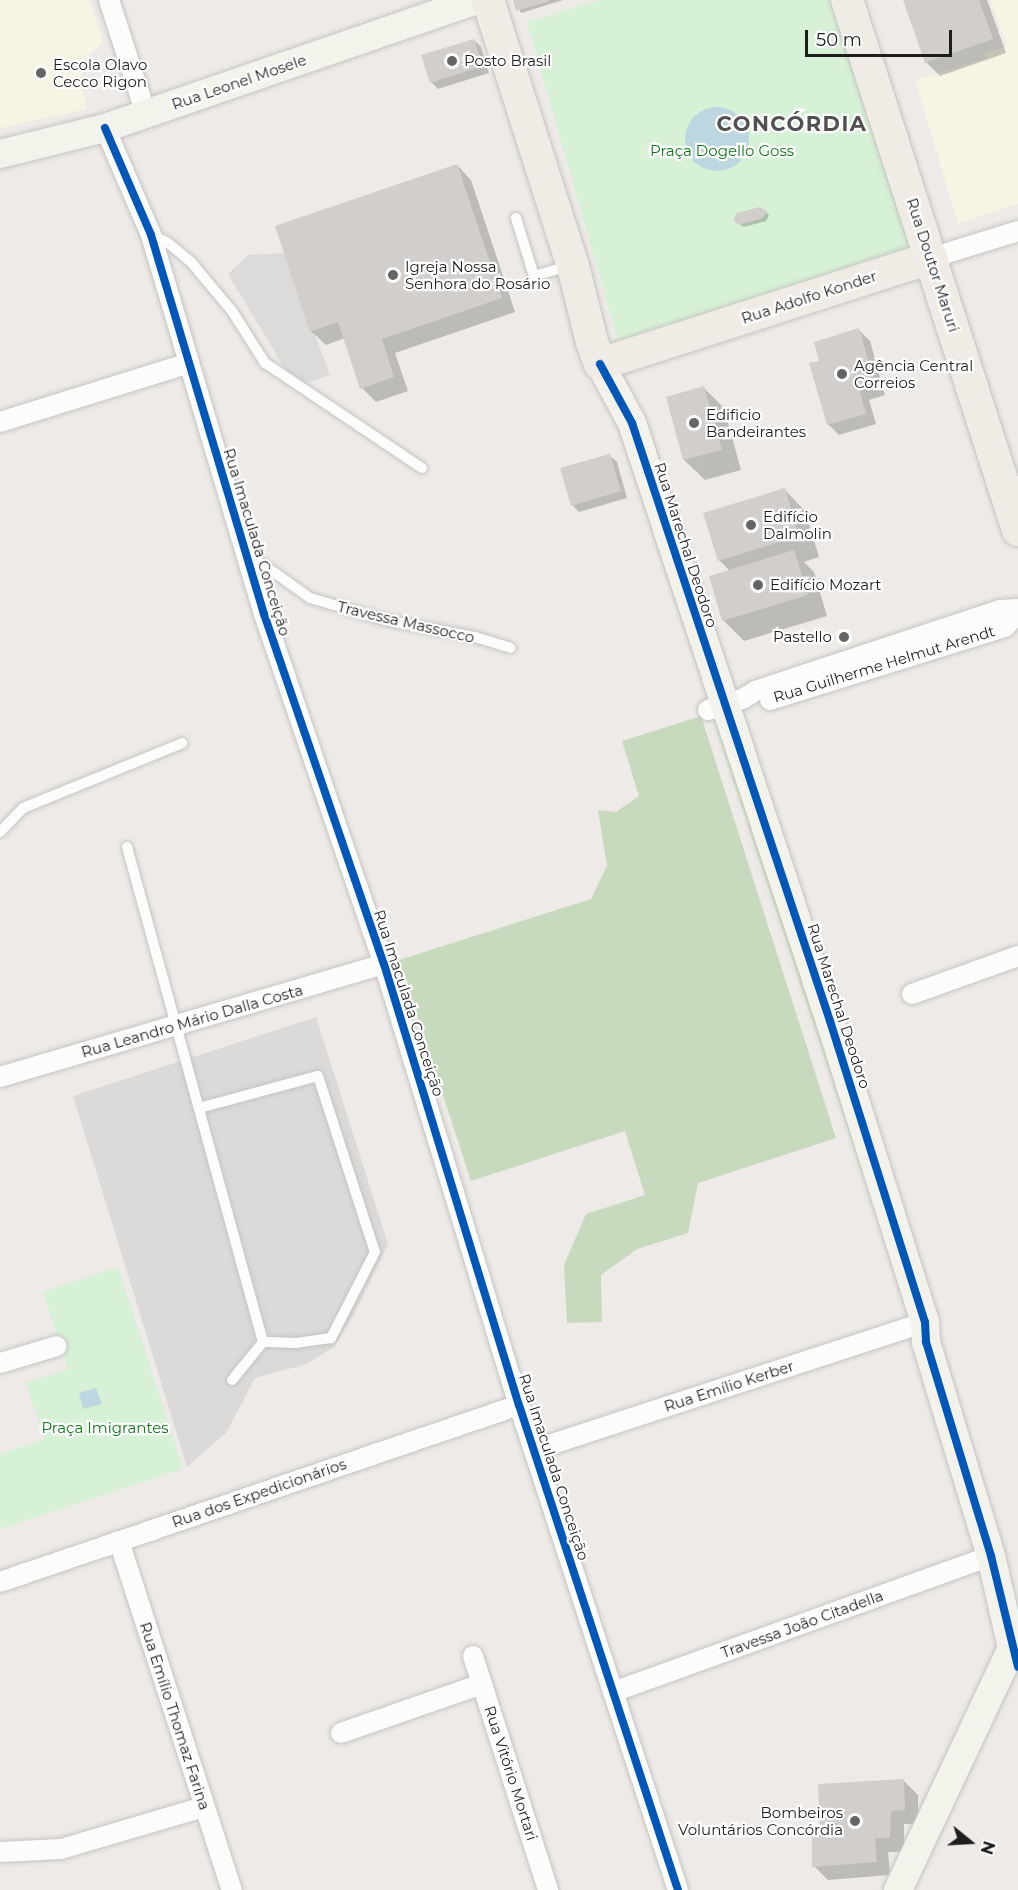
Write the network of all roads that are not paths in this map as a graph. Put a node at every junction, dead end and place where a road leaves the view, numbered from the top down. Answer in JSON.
{"nodes":[{"id":1,"x":109,"y":0,"type":"edge"},
{"id":2,"x":476,"y":0,"type":"edge"},
{"id":3,"x":488,"y":0,"type":"edge"},
{"id":4,"x":847,"y":0,"type":"edge"},
{"id":5,"x":146,"y":114,"type":"junction"},
{"id":6,"x":105,"y":128,"type":"junction"},
{"id":7,"x":0,"y":154,"type":"edge"},
{"id":8,"x":516,"y":218,"type":"dead end"},
{"id":9,"x":1018,"y":231,"type":"edge"},
{"id":10,"x":151,"y":235,"type":"junction"},
{"id":11,"x":931,"y":258,"type":"junction"},
{"id":12,"x":573,"y":266,"type":"junction"},
{"id":13,"x":189,"y":363,"type":"junction"},
{"id":14,"x":600,"y":364,"type":"junction"},
{"id":15,"x":0,"y":422,"type":"edge"},
{"id":16,"x":422,"y":468,"type":"dead end"},
{"id":17,"x":1018,"y":530,"type":"edge"},
{"id":18,"x":244,"y":551,"type":"junction"},
{"id":19,"x":1018,"y":611,"type":"edge"},
{"id":20,"x":510,"y":648,"type":"dead end"},
{"id":21,"x":725,"y":704,"type":"junction"},
{"id":22,"x":182,"y":743,"type":"dead end"},
{"id":23,"x":0,"y":832,"type":"edge"},
{"id":24,"x":127,"y":847,"type":"dead end"},
{"id":25,"x":1018,"y":956,"type":"edge"},
{"id":26,"x":384,"y":964,"type":"junction"},
{"id":27,"x":912,"y":994,"type":"dead end"},
{"id":28,"x":177,"y":1026,"type":"junction"},
{"id":29,"x":0,"y":1077,"type":"edge"},
{"id":30,"x":199,"y":1108,"type":"junction"},
{"id":31,"x":920,"y":1330,"type":"junction"},
{"id":32,"x":263,"y":1342,"type":"junction"},
{"id":33,"x":57,"y":1346,"type":"dead end"},
{"id":34,"x":0,"y":1364,"type":"edge"},
{"id":35,"x":232,"y":1380,"type":"dead end"},
{"id":36,"x":519,"y":1405,"type":"junction"},
{"id":37,"x":534,"y":1450,"type":"junction"},
{"id":38,"x":119,"y":1541,"type":"junction"},
{"id":39,"x":991,"y":1556,"type":"junction"},
{"id":40,"x":0,"y":1582,"type":"edge"},
{"id":41,"x":1016,"y":1650,"type":"edge"},
{"id":42,"x":473,"y":1656,"type":"dead end"},
{"id":43,"x":482,"y":1684,"type":"junction"},
{"id":44,"x":613,"y":1692,"type":"junction"},
{"id":45,"x":341,"y":1733,"type":"dead end"},
{"id":46,"x":204,"y":1807,"type":"junction"},
{"id":47,"x":0,"y":1852,"type":"edge"},
{"id":48,"x":232,"y":1890,"type":"edge"},
{"id":49,"x":548,"y":1890,"type":"edge"},
{"id":50,"x":678,"y":1890,"type":"edge"},
{"id":51,"x":897,"y":1890,"type":"edge"}],
"edges":[{"from":1,"to":5,"type":"street"},
{"from":2,"to":5,"type":"street","name":"Rua Leonel Mosele"},
{"from":3,"to":12,"type":"main road","name":"Rua Marechal Deodoro"},
{"from":4,"to":11,"type":"main road","name":"Rua Doutor Maruri"},
{"from":5,"to":6,"type":"street","name":"Rua Leonel Mosele"},
{"from":6,"to":7,"type":"street","name":"Rua Leonel Mosele"},
{"from":6,"to":10,"type":"street","name":"Rua Imaculada Conceição"},
{"from":8,"to":12,"type":"lane"},
{"from":9,"to":11,"type":"street","name":"Rua Adolfo Konder"},
{"from":10,"to":13,"type":"street","name":"Rua Imaculada Conceição"},
{"from":10,"to":16,"type":"lane"},
{"from":11,"to":14,"type":"main road","name":"Rua Adolfo Konder"},
{"from":11,"to":17,"type":"main road","name":"Rua Doutor Maruri"},
{"from":12,"to":14,"type":"main road","name":"Rua Marechal Deodoro"},
{"from":13,"to":15,"type":"street"},
{"from":13,"to":18,"type":"street","name":"Rua Imaculada Conceição"},
{"from":14,"to":21,"type":"street","name":"Rua Marechal Deodoro"},
{"from":18,"to":20,"type":"lane","name":"Travessa Massocco"},
{"from":18,"to":26,"type":"street","name":"Rua Imaculada Conceição"},
{"from":19,"to":21,"type":"street","name":"Rua Guilherme Helmut Arendt"},
{"from":21,"to":31,"type":"street","name":"Rua Marechal Deodoro"},
{"from":22,"to":23,"type":"lane"},
{"from":24,"to":28,"type":"lane"},
{"from":25,"to":27,"type":"street"},
{"from":26,"to":28,"type":"street","name":"Rua Leandro Mário Dalla Costa"},
{"from":26,"to":36,"type":"street","name":"Rua Imaculada Conceição"},
{"from":28,"to":29,"type":"street","name":"Rua Leandro Mário Dalla Costa"},
{"from":28,"to":30,"type":"lane"},
{"from":30,"to":32,"type":"lane"},
{"from":30,"to":32,"type":"lane"},
{"from":31,"to":37,"type":"street","name":"Rua Emílio Kerber"},
{"from":31,"to":39,"type":"street","name":"Rua Marechal Deodoro"},
{"from":32,"to":35,"type":"lane"},
{"from":33,"to":34,"type":"street"},
{"from":36,"to":37,"type":"street","name":"Rua Imaculada Conceição"},
{"from":36,"to":38,"type":"street","name":"Rua dos Expedicionários"},
{"from":37,"to":44,"type":"street","name":"Rua Imaculada Conceição"},
{"from":38,"to":40,"type":"street","name":"Rua dos Expedicionários"},
{"from":38,"to":46,"type":"street","name":"Rua Emílio Thomaz Farina"},
{"from":39,"to":41,"type":"street","name":"Rua Marechal Deodoro"},
{"from":39,"to":44,"type":"street","name":"Travessa João Citadella"},
{"from":41,"to":51,"type":"street"},
{"from":42,"to":43,"type":"street","name":"Rua Vitório Mortari"},
{"from":43,"to":45,"type":"street"},
{"from":43,"to":49,"type":"street","name":"Rua Vitório Mortari"},
{"from":44,"to":50,"type":"street","name":"Rua Imaculada Conceição"},
{"from":46,"to":47,"type":"street"},
{"from":46,"to":48,"type":"street","name":"Rua Emílio Thomaz Farina"}]}
